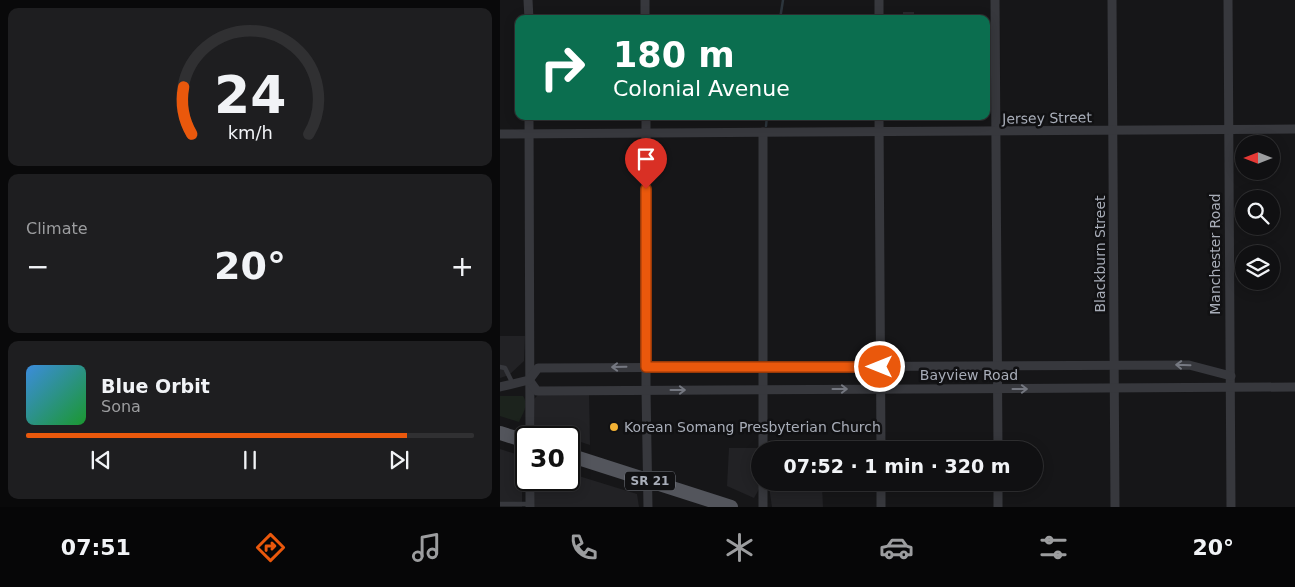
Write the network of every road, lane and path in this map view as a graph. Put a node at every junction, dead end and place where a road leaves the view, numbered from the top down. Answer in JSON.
{"nodes":[{"id":1,"x":528,"y":0,"type":"edge"},
{"id":2,"x":645,"y":0,"type":"edge"},
{"id":3,"x":879,"y":0,"type":"edge"},
{"id":4,"x":995,"y":0,"type":"edge"},
{"id":5,"x":1112,"y":0,"type":"edge"},
{"id":6,"x":1228,"y":0,"type":"edge"},
{"id":7,"x":528,"y":15,"type":"edge"},
{"id":8,"x":645,"y":15,"type":"edge"},
{"id":9,"x":879,"y":15,"type":"edge"},
{"id":10,"x":529,"y":120,"type":"edge"},
{"id":11,"x":646,"y":120,"type":"edge"},
{"id":12,"x":879,"y":120,"type":"edge"},
{"id":13,"x":1295,"y":129,"type":"edge"},
{"id":14,"x":1113,"y":130,"type":"junction"},
{"id":15,"x":1229,"y":130,"type":"junction"},
{"id":16,"x":879,"y":131,"type":"junction"},
{"id":17,"x":763,"y":132,"type":"junction"},
{"id":18,"x":996,"y":132,"type":"junction"},
{"id":19,"x":646,"y":133,"type":"junction"},
{"id":20,"x":500,"y":134,"type":"edge"},
{"id":21,"x":529,"y":134,"type":"junction"},
{"id":22,"x":997,"y":366,"type":"junction"},
{"id":23,"x":1114,"y":366,"type":"junction"},
{"id":24,"x":646,"y":367,"type":"junction"},
{"id":25,"x":880,"y":367,"type":"junction"},
{"id":26,"x":500,"y":368,"type":"edge"},
{"id":27,"x":763,"y":368,"type":"junction"},
{"id":28,"x":1231,"y":376,"type":"junction"},
{"id":29,"x":529,"y":380,"type":"junction"},
{"id":30,"x":513,"y":384,"type":"junction"},
{"id":31,"x":1295,"y":387,"type":"edge"},
{"id":32,"x":500,"y":388,"type":"edge"},
{"id":33,"x":1115,"y":388,"type":"junction"},
{"id":34,"x":1231,"y":388,"type":"junction"},
{"id":35,"x":764,"y":389,"type":"junction"},
{"id":36,"x":997,"y":389,"type":"junction"},
{"id":37,"x":646,"y":390,"type":"junction"},
{"id":38,"x":880,"y":390,"type":"junction"},
{"id":39,"x":530,"y":426,"type":"edge"},
{"id":40,"x":500,"y":433,"type":"edge"},
{"id":41,"x":515,"y":438,"type":"edge"},
{"id":42,"x":763,"y":441,"type":"edge"},
{"id":43,"x":881,"y":441,"type":"edge"},
{"id":44,"x":998,"y":441,"type":"edge"},
{"id":45,"x":580,"y":458,"type":"edge"},
{"id":46,"x":648,"y":480,"type":"junction"},
{"id":47,"x":530,"y":491,"type":"edge"},
{"id":48,"x":763,"y":491,"type":"edge"},
{"id":49,"x":881,"y":491,"type":"edge"},
{"id":50,"x":998,"y":491,"type":"edge"},
{"id":51,"x":500,"y":504,"type":"edge"},
{"id":52,"x":530,"y":505,"type":"edge"},
{"id":53,"x":648,"y":507,"type":"edge"},
{"id":54,"x":731,"y":507,"type":"edge"},
{"id":55,"x":764,"y":507,"type":"edge"},
{"id":56,"x":881,"y":507,"type":"edge"},
{"id":57,"x":998,"y":507,"type":"edge"},
{"id":58,"x":1115,"y":507,"type":"edge"},
{"id":59,"x":1231,"y":507,"type":"edge"}],
"edges":[{"from":1,"to":7,"type":"street"},
{"from":2,"to":8,"type":"street"},
{"from":3,"to":9,"type":"street"},
{"from":4,"to":18,"type":"street"},
{"from":5,"to":14,"type":"street","name":"Blackburn Street"},
{"from":6,"to":15,"type":"street","name":"Manchester Road"},
{"from":10,"to":21,"type":"street"},
{"from":11,"to":19,"type":"street"},
{"from":12,"to":16,"type":"street"},
{"from":13,"to":15,"type":"street","name":"Jersey Street"},
{"from":14,"to":15,"type":"street","name":"Jersey Street"},
{"from":14,"to":18,"type":"street","name":"Jersey Street"},
{"from":14,"to":23,"type":"street","name":"Blackburn Street"},
{"from":15,"to":28,"type":"street","name":"Manchester Road"},
{"from":16,"to":17,"type":"street","name":"Jersey Street"},
{"from":16,"to":18,"type":"street","name":"Jersey Street"},
{"from":16,"to":25,"type":"street"},
{"from":17,"to":19,"type":"street","name":"Jersey Street"},
{"from":17,"to":27,"type":"street"},
{"from":18,"to":22,"type":"street"},
{"from":19,"to":21,"type":"street","name":"Jersey Street"},
{"from":19,"to":24,"type":"street"},
{"from":20,"to":21,"type":"street","name":"Jersey Street"},
{"from":21,"to":29,"type":"street"},
{"from":22,"to":23,"type":"street","name":"Bayview Road"},
{"from":22,"to":25,"type":"street","name":"Bayview Road"},
{"from":22,"to":36,"type":"street"},
{"from":28,"to":23,"type":"street","name":"Bayview Road","one_way":true},
{"from":23,"to":33,"type":"street","name":"Blackburn Street"},
{"from":24,"to":27,"type":"street","name":"Bayview Road"},
{"from":24,"to":29,"type":"street","name":"Bayview Road","one_way":true},
{"from":24,"to":37,"type":"street"},
{"from":25,"to":27,"type":"street","name":"Bayview Road"},
{"from":25,"to":38,"type":"street"},
{"from":26,"to":30,"type":"lane"},
{"from":27,"to":35,"type":"street"},
{"from":28,"to":34,"type":"street","name":"Manchester Road"},
{"from":29,"to":30,"type":"street","name":"Bayview Road"},
{"from":29,"to":37,"type":"street","name":"Bayview Road"},
{"from":29,"to":39,"type":"street"},
{"from":30,"to":32,"type":"street","name":"Bayview Road"},
{"from":31,"to":34,"type":"street","name":"Bayview Road"},
{"from":33,"to":34,"type":"street","name":"Bayview Road"},
{"from":36,"to":33,"type":"street","name":"Bayview Road","one_way":true},
{"from":33,"to":58,"type":"street","name":"Blackburn Street"},
{"from":34,"to":59,"type":"street","name":"Manchester Road"},
{"from":37,"to":35,"type":"street","name":"Bayview Road","one_way":true},
{"from":35,"to":38,"type":"street","name":"Bayview Road","one_way":true},
{"from":35,"to":42,"type":"street"},
{"from":36,"to":38,"type":"street","name":"Bayview Road"},
{"from":36,"to":44,"type":"street"},
{"from":37,"to":46,"type":"street"},
{"from":38,"to":43,"type":"street"},
{"from":40,"to":41,"type":"main road"},
{"from":45,"to":46,"type":"main road","number":"SR 21"},
{"from":46,"to":53,"type":"street"},
{"from":46,"to":54,"type":"main road","number":"SR 21"},
{"from":47,"to":52,"type":"street"},
{"from":48,"to":55,"type":"street"},
{"from":49,"to":56,"type":"street"},
{"from":50,"to":57,"type":"street"},
{"from":51,"to":52,"type":"lane"}]}
